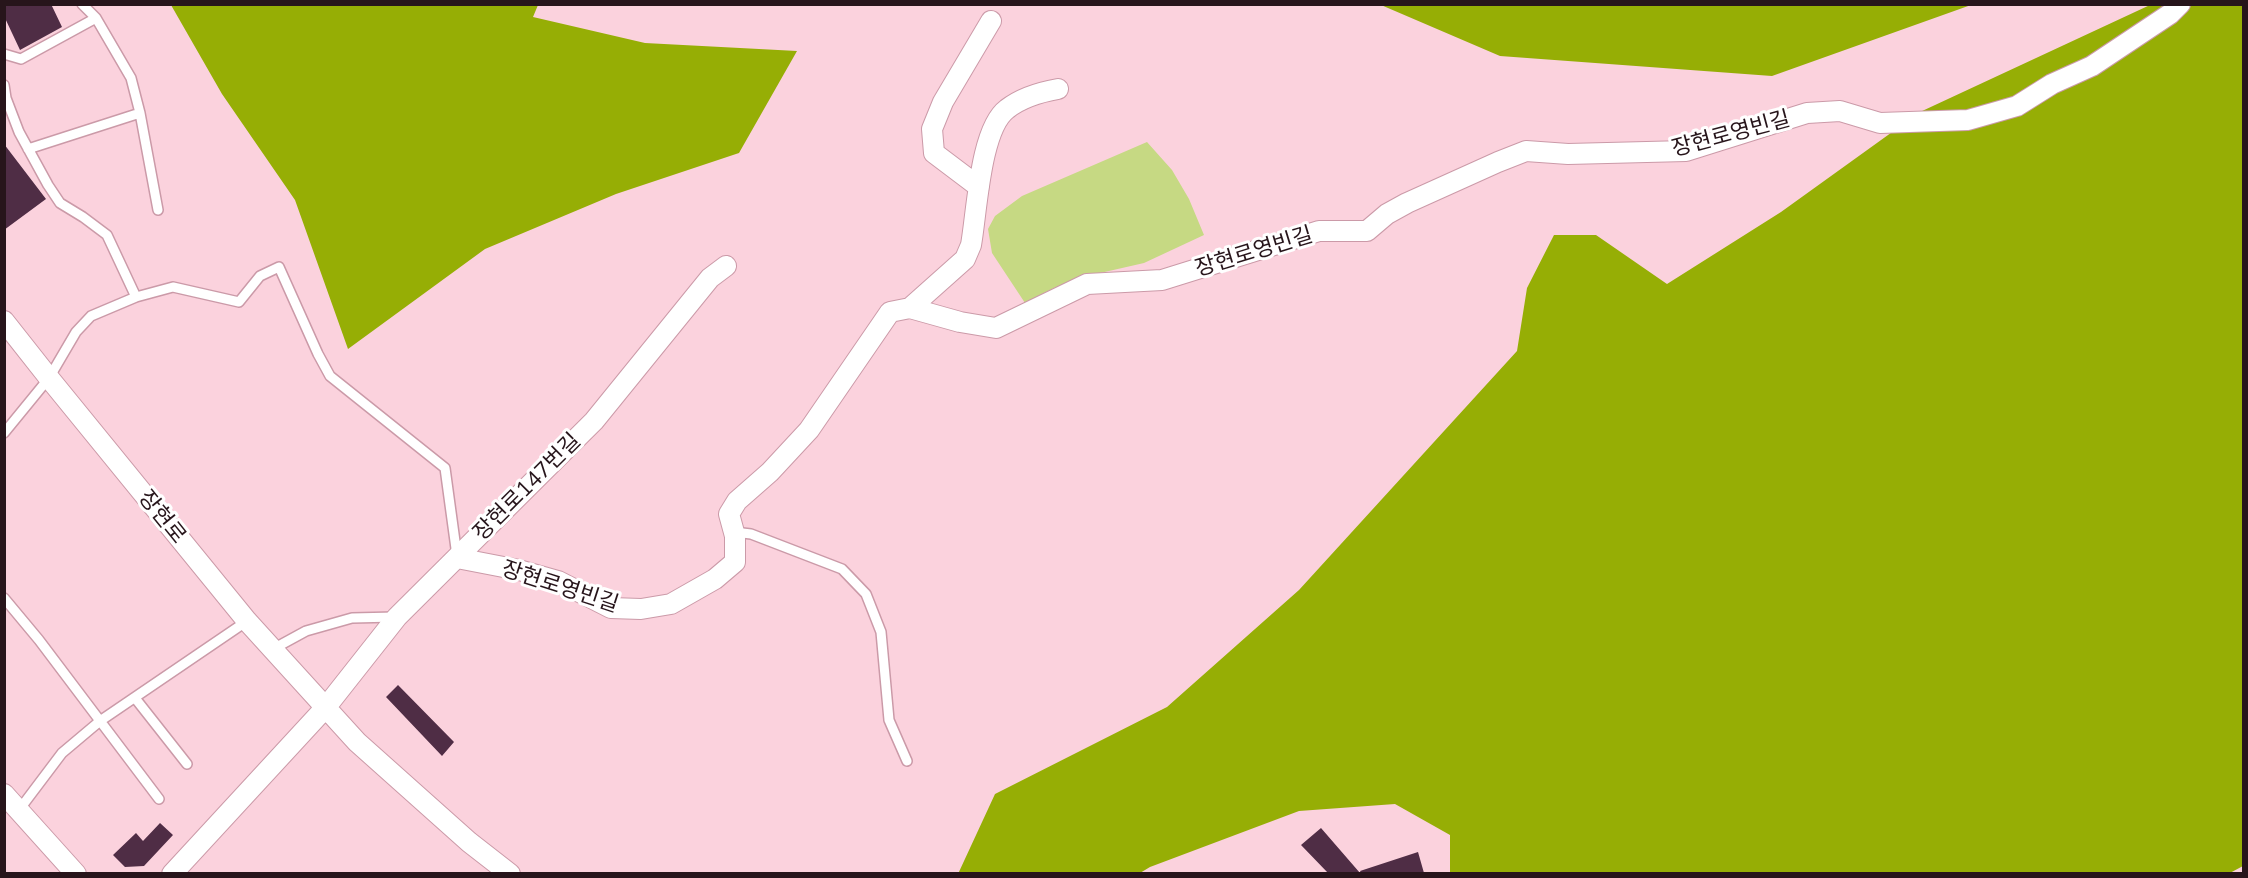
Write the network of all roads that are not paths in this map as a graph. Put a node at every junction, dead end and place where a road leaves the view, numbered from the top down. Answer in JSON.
{"nodes":[{"id":1,"x":82,"y":4,"type":"edge"},
{"id":2,"x":2180,"y":4,"type":"edge"},
{"id":3,"x":96,"y":18,"type":"junction"},
{"id":4,"x":991,"y":21,"type":"dead end"},
{"id":5,"x":4,"y":54,"type":"edge"},
{"id":6,"x":4,"y":85,"type":"edge"},
{"id":7,"x":1058,"y":89,"type":"dead end"},
{"id":8,"x":140,"y":113,"type":"junction"},
{"id":9,"x":28,"y":149,"type":"junction"},
{"id":10,"x":979,"y":187,"type":"junction"},
{"id":11,"x":158,"y":210,"type":"dead end"},
{"id":12,"x":726,"y":266,"type":"dead end"},
{"id":13,"x":136,"y":297,"type":"junction"},
{"id":14,"x":910,"y":308,"type":"junction"},
{"id":15,"x":4,"y":321,"type":"edge"},
{"id":16,"x":48,"y":378,"type":"junction"},
{"id":17,"x":4,"y":433,"type":"edge"},
{"id":18,"x":734,"y":532,"type":"junction"},
{"id":19,"x":457,"y":558,"type":"junction"},
{"id":20,"x":4,"y":598,"type":"edge"},
{"id":21,"x":397,"y":617,"type":"junction"},
{"id":22,"x":247,"y":621,"type":"junction"},
{"id":23,"x":273,"y":649,"type":"junction"},
{"id":24,"x":135,"y":699,"type":"junction"},
{"id":25,"x":326,"y":707,"type":"junction"},
{"id":26,"x":100,"y":721,"type":"junction"},
{"id":27,"x":907,"y":761,"type":"dead end"},
{"id":28,"x":187,"y":764,"type":"dead end"},
{"id":29,"x":4,"y":794,"type":"edge"},
{"id":30,"x":159,"y":799,"type":"dead end"},
{"id":31,"x":18,"y":810,"type":"junction"},
{"id":32,"x":76,"y":873,"type":"edge"},
{"id":33,"x":172,"y":873,"type":"edge"},
{"id":34,"x":510,"y":873,"type":"edge"}],
"edges":[{"from":1,"to":3,"type":"lane"},
{"from":2,"to":14,"type":"street","name":"장현로영빈길"},
{"from":3,"to":5,"type":"lane"},
{"from":3,"to":8,"type":"lane"},
{"from":4,"to":10,"type":"street"},
{"from":6,"to":9,"type":"lane"},
{"from":7,"to":10,"type":"street"},
{"from":8,"to":9,"type":"lane"},
{"from":8,"to":11,"type":"lane"},
{"from":9,"to":13,"type":"lane"},
{"from":10,"to":14,"type":"street"},
{"from":12,"to":19,"type":"street","name":"장현로147번길"},
{"from":13,"to":16,"type":"lane"},
{"from":13,"to":19,"type":"lane"},
{"from":14,"to":18,"type":"street","name":"장현로영빈길"},
{"from":15,"to":16,"type":"street","name":"장현로"},
{"from":16,"to":17,"type":"lane"},
{"from":16,"to":22,"type":"street","name":"장현로"},
{"from":18,"to":19,"type":"street","name":"장현로영빈길"},
{"from":18,"to":27,"type":"lane"},
{"from":19,"to":21,"type":"street","name":"장현로147번길"},
{"from":20,"to":26,"type":"lane"},
{"from":21,"to":23,"type":"lane"},
{"from":21,"to":25,"type":"street","name":"장현로147번길"},
{"from":22,"to":23,"type":"street","name":"장현로"},
{"from":22,"to":24,"type":"lane"},
{"from":23,"to":25,"type":"street","name":"장현로"},
{"from":24,"to":26,"type":"lane"},
{"from":24,"to":28,"type":"lane"},
{"from":25,"to":33,"type":"street"},
{"from":25,"to":34,"type":"street","name":"장현로"},
{"from":26,"to":30,"type":"lane"},
{"from":26,"to":31,"type":"lane"},
{"from":29,"to":31,"type":"street"},
{"from":31,"to":32,"type":"street"}]}
